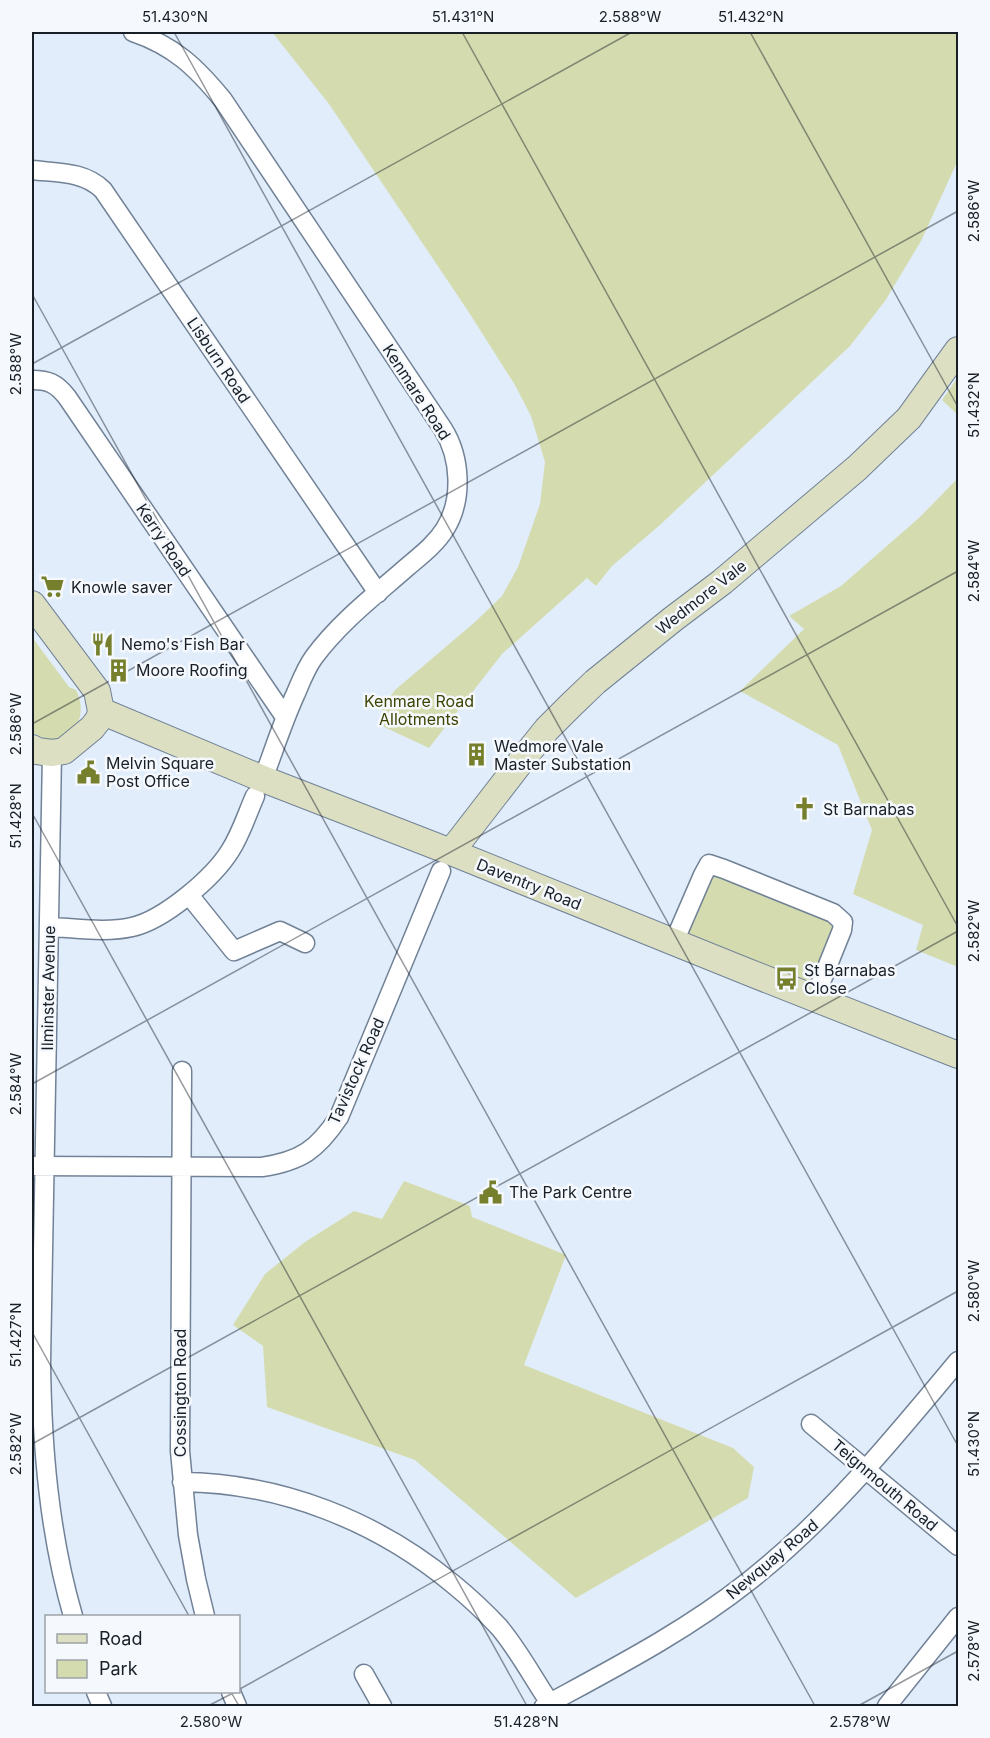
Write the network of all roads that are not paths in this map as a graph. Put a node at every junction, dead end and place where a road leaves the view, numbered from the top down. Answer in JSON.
{"nodes":[{"id":1,"x":133,"y":32,"type":"edge"},
{"id":2,"x":32,"y":170,"type":"edge"},
{"id":3,"x":958,"y":350,"type":"edge"},
{"id":4,"x":32,"y":380,"type":"edge"},
{"id":5,"x":378,"y":593,"type":"junction"},
{"id":6,"x":32,"y":604,"type":"edge"},
{"id":7,"x":101,"y":711,"type":"junction"},
{"id":8,"x":285,"y":717,"type":"junction"},
{"id":9,"x":42,"y":750,"type":"edge"},
{"id":10,"x":259,"y":788,"type":"junction"},
{"id":11,"x":446,"y":861,"type":"junction"},
{"id":12,"x":189,"y":895,"type":"junction"},
{"id":13,"x":49,"y":927,"type":"junction"},
{"id":14,"x":674,"y":942,"type":"junction"},
{"id":15,"x":304,"y":943,"type":"dead end"},
{"id":16,"x":815,"y":997,"type":"junction"},
{"id":17,"x":958,"y":1054,"type":"edge"},
{"id":18,"x":182,"y":1071,"type":"dead end"},
{"id":19,"x":38,"y":1166,"type":"edge"},
{"id":20,"x":181,"y":1168,"type":"junction"},
{"id":21,"x":958,"y":1361,"type":"edge"},
{"id":22,"x":811,"y":1424,"type":"dead end"},
{"id":23,"x":866,"y":1470,"type":"junction"},
{"id":24,"x":182,"y":1482,"type":"junction"},
{"id":25,"x":958,"y":1546,"type":"edge"},
{"id":26,"x":72,"y":1615,"type":"edge"},
{"id":27,"x":205,"y":1615,"type":"edge"},
{"id":28,"x":958,"y":1617,"type":"edge"},
{"id":29,"x":364,"y":1674,"type":"dead end"},
{"id":30,"x":96,"y":1693,"type":"edge"},
{"id":31,"x":231,"y":1693,"type":"edge"},
{"id":32,"x":549,"y":1705,"type":"edge"},
{"id":33,"x":102,"y":1707,"type":"edge"},
{"id":34,"x":237,"y":1707,"type":"edge"},
{"id":35,"x":382,"y":1707,"type":"edge"},
{"id":36,"x":887,"y":1707,"type":"edge"}],
"edges":[{"from":1,"to":5,"type":"street","name":"Kenmare Road"},
{"from":2,"to":5,"type":"street","name":"Lisburn Road"},
{"from":3,"to":11,"type":"street","name":"Wedmore Vale"},
{"from":4,"to":8,"type":"street","name":"Kerry Road"},
{"from":5,"to":8,"type":"street","name":"Kenmare Road"},
{"from":6,"to":7,"type":"street"},
{"from":7,"to":9,"type":"street"},
{"from":7,"to":10,"type":"street","name":"Daventry Road"},
{"from":8,"to":10,"type":"street","name":"Kenmare Road"},
{"from":9,"to":13,"type":"street","name":"Ilminster Avenue"},
{"from":10,"to":11,"type":"street","name":"Daventry Road"},
{"from":10,"to":12,"type":"street","name":"Kenmare Road"},
{"from":11,"to":14,"type":"street","name":"Daventry Road"},
{"from":11,"to":20,"type":"street","name":"Tavistock Road"},
{"from":12,"to":13,"type":"street","name":"Kenmare Road"},
{"from":12,"to":15,"type":"street"},
{"from":13,"to":19,"type":"street","name":"Ilminster Avenue"},
{"from":14,"to":16,"type":"street","name":"Daventry Road"},
{"from":14,"to":16,"type":"street"},
{"from":16,"to":17,"type":"street","name":"Daventry Road"},
{"from":18,"to":20,"type":"street","name":"Cossington Road"},
{"from":19,"to":20,"type":"street","name":"Tavistock Road"},
{"from":19,"to":26,"type":"street","name":"Ilminster Avenue"},
{"from":20,"to":24,"type":"street","name":"Cossington Road"},
{"from":21,"to":23,"type":"street","name":"Newquay Road"},
{"from":22,"to":23,"type":"street","name":"Teignmouth Road"},
{"from":23,"to":25,"type":"street","name":"Teignmouth Road"},
{"from":23,"to":32,"type":"street","name":"Newquay Road"},
{"from":24,"to":27,"type":"street","name":"Cossington Road"},
{"from":24,"to":32,"type":"street"},
{"from":28,"to":36,"type":"street"},
{"from":29,"to":35,"type":"street"},
{"from":30,"to":33,"type":"street"},
{"from":31,"to":34,"type":"street"}]}
